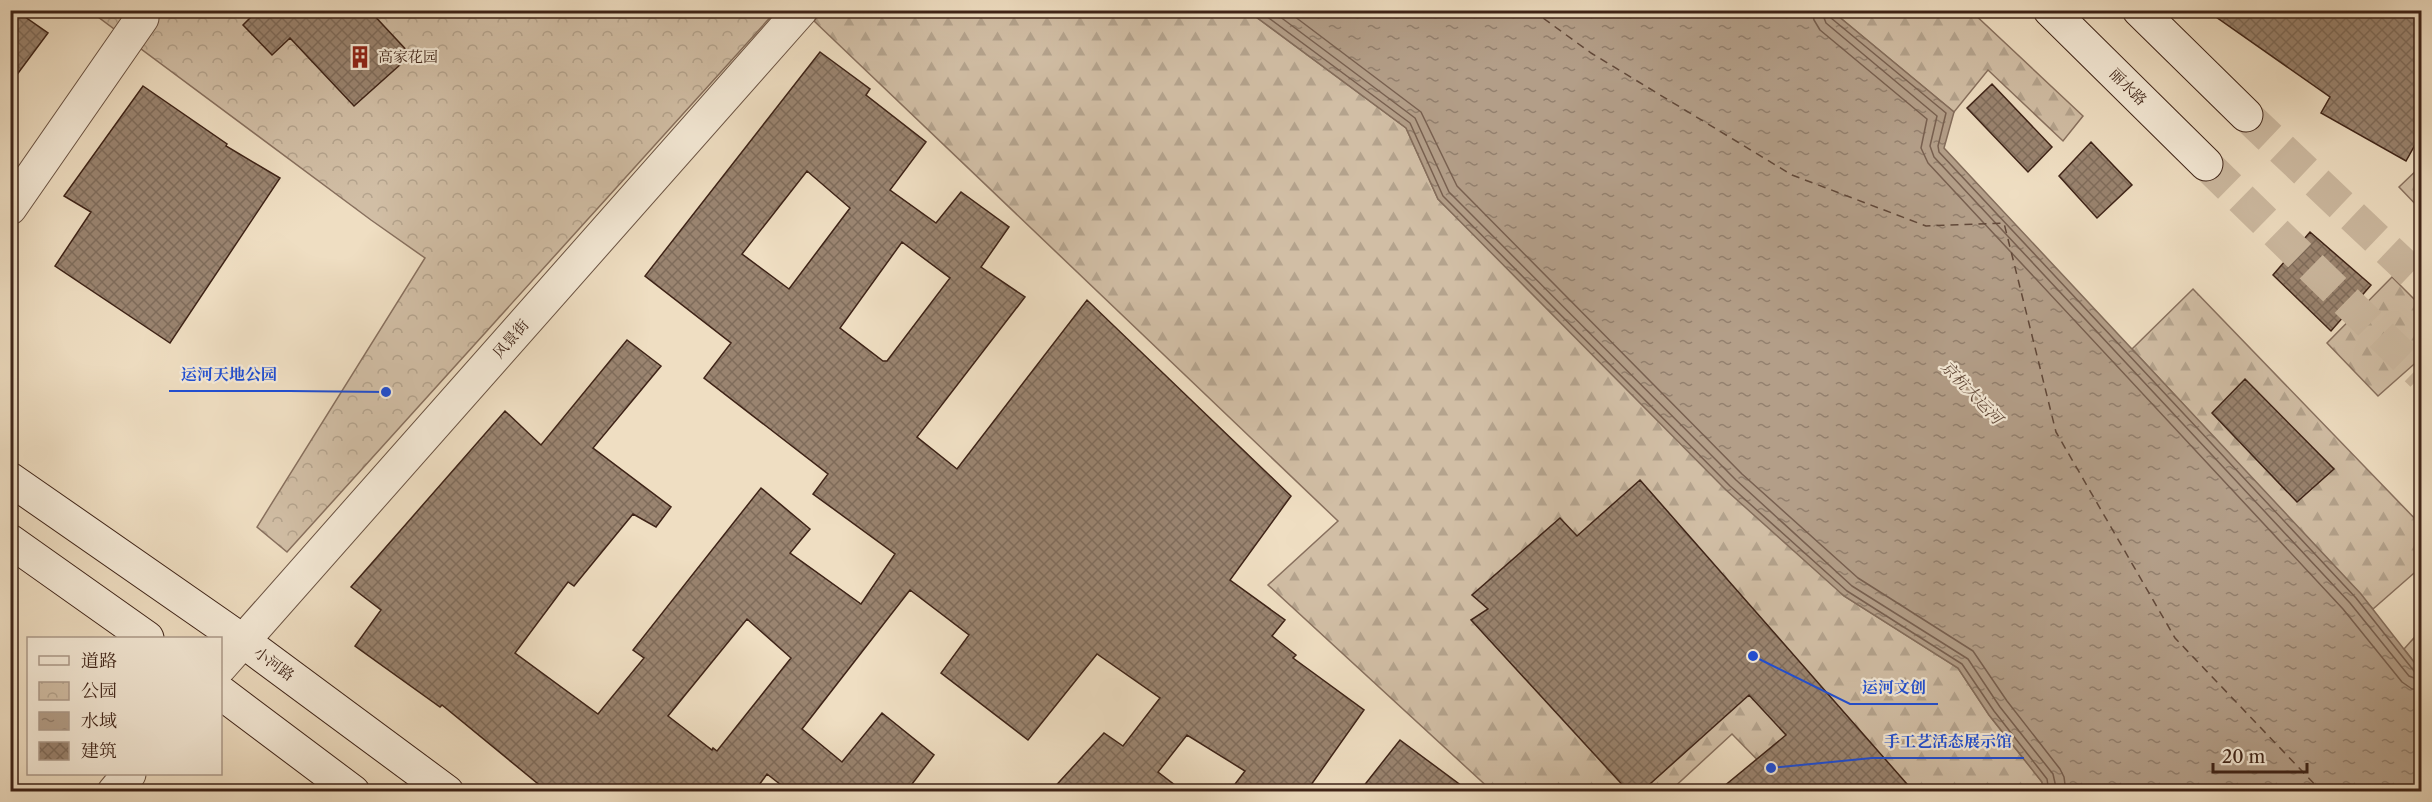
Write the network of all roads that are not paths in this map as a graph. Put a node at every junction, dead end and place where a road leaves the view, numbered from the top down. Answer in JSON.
{"nodes":[{"id":1,"x":801,"y":10,"type":"edge"},
{"id":2,"x":2050,"y":10,"type":"edge"},
{"id":3,"x":2139,"y":10,"type":"edge"},
{"id":4,"x":142,"y":18,"type":"dead end"},
{"id":5,"x":2246,"y":115,"type":"tunnel mouth"},
{"id":6,"x":2206,"y":164,"type":"tunnel mouth"},
{"id":7,"x":10,"y":208,"type":"edge"},
{"id":8,"x":10,"y":479,"type":"edge"},
{"id":9,"x":10,"y":541,"type":"edge"},
{"id":10,"x":144,"y":637,"type":"edge"},
{"id":11,"x":243,"y":641,"type":"junction"},
{"id":12,"x":222,"y":665,"type":"edge"},
{"id":13,"x":222,"y":694,"type":"edge"},
{"id":14,"x":128,"y":775,"type":"edge"},
{"id":15,"x":114,"y":792,"type":"edge"},
{"id":16,"x":353,"y":792,"type":"edge"},
{"id":17,"x":447,"y":792,"type":"edge"}],
"edges":[{"from":1,"to":11,"type":"main road","name":"风景街"},
{"from":2,"to":6,"type":"main road","name":"丽水路"},
{"from":3,"to":5,"type":"main road"},
{"from":4,"to":7,"type":"main road"},
{"from":8,"to":11,"type":"main road","name":"小河路"},
{"from":9,"to":10,"type":"main road"},
{"from":11,"to":12,"type":"main road","name":"风景街"},
{"from":11,"to":17,"type":"main road","name":"小河路"},
{"from":13,"to":16,"type":"main road"},
{"from":14,"to":15,"type":"main road"}]}
